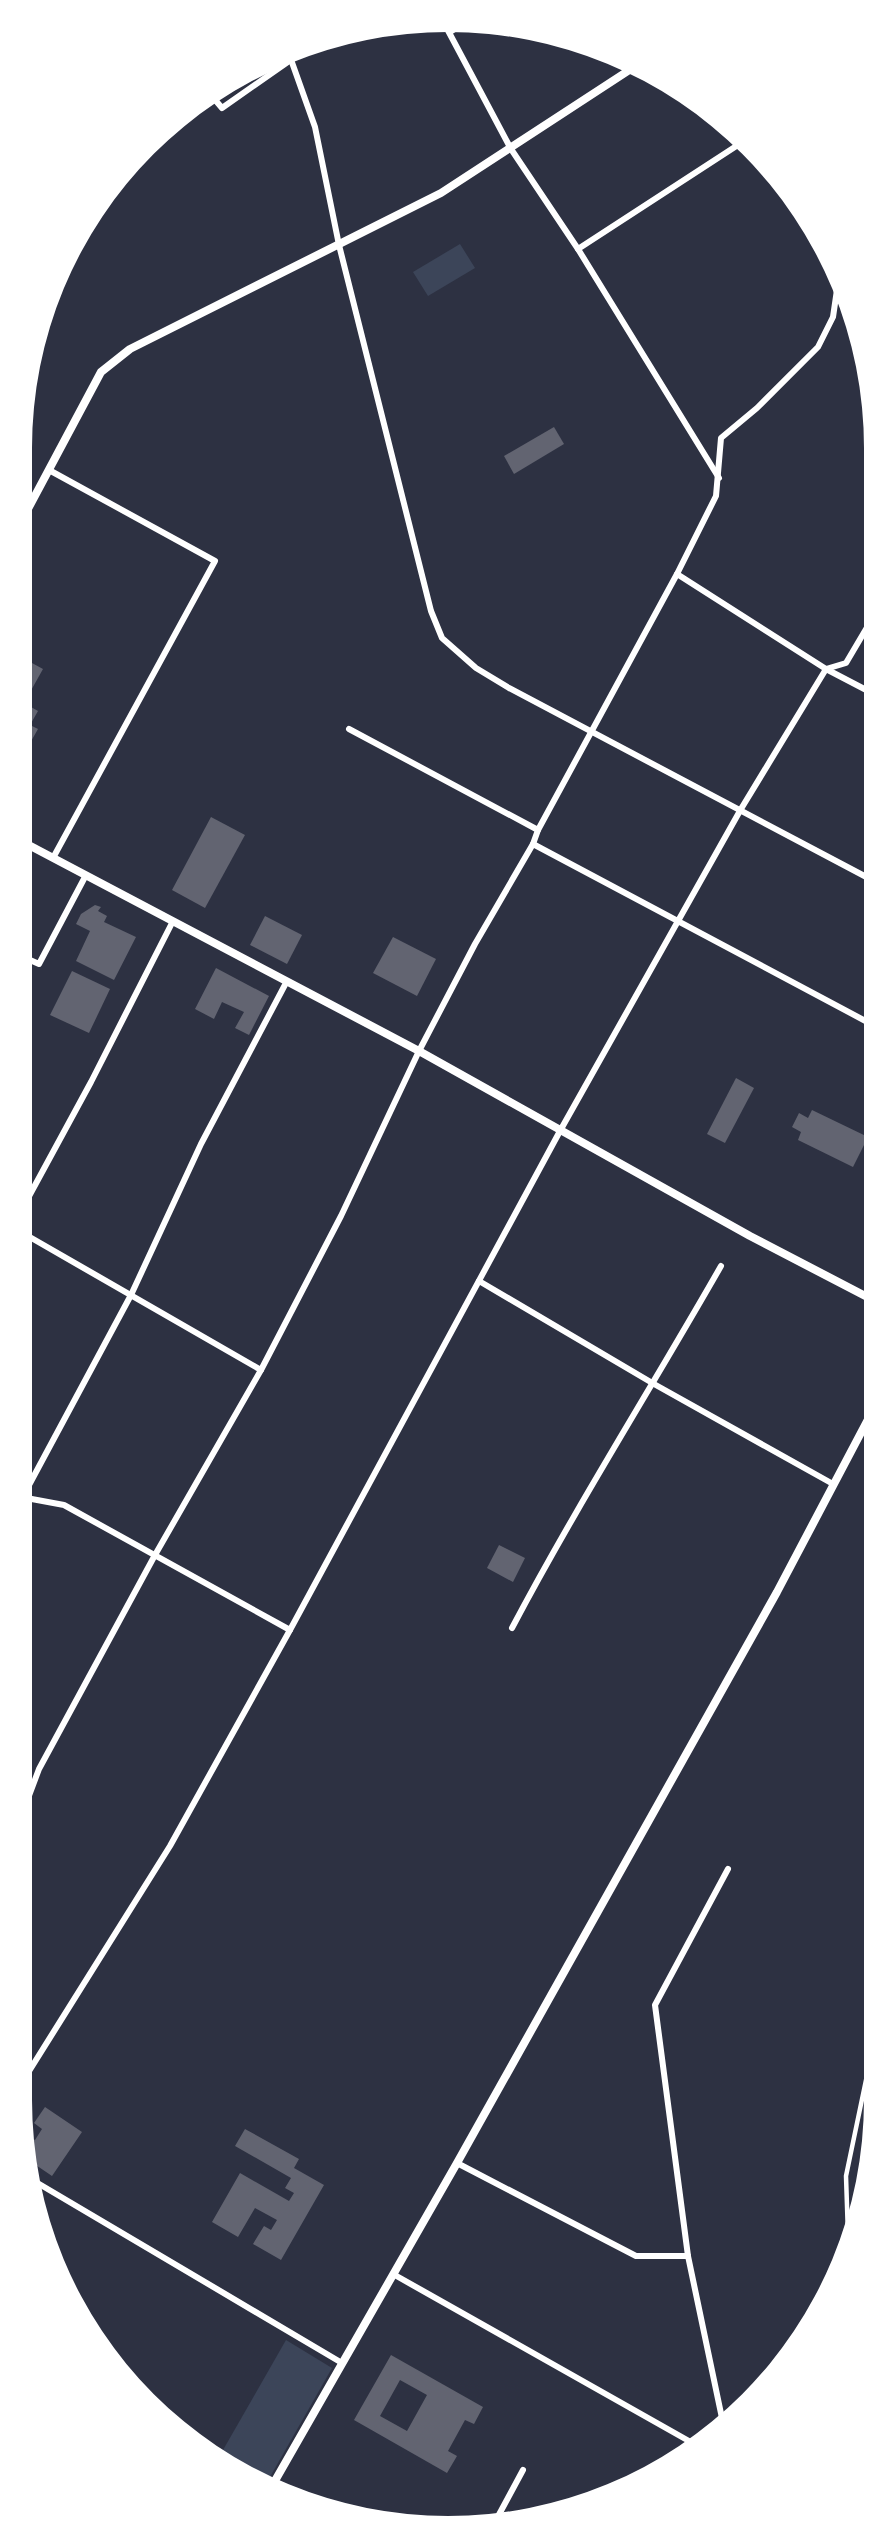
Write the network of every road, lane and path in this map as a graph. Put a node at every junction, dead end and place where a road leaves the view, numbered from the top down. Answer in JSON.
{"nodes":[{"id":1,"x":450,"y":32,"type":"edge"},
{"id":2,"x":293,"y":62,"type":"edge"},
{"id":3,"x":271,"y":71,"type":"edge"},
{"id":4,"x":627,"y":72,"type":"edge"},
{"id":5,"x":217,"y":102,"type":"edge"},
{"id":6,"x":736,"y":146,"type":"edge"},
{"id":7,"x":511,"y":149,"type":"junction"},
{"id":8,"x":339,"y":245,"type":"junction"},
{"id":9,"x":578,"y":249,"type":"junction"},
{"id":10,"x":836,"y":297,"type":"edge"},
{"id":11,"x":49,"y":470,"type":"junction"},
{"id":12,"x":719,"y":478,"type":"junction"},
{"id":13,"x":32,"y":502,"type":"edge"},
{"id":14,"x":677,"y":574,"type":"junction"},
{"id":15,"x":864,"y":633,"type":"edge"},
{"id":16,"x":826,"y":669,"type":"junction"},
{"id":17,"x":864,"y":689,"type":"edge"},
{"id":18,"x":349,"y":729,"type":"dead end"},
{"id":19,"x":591,"y":731,"type":"junction"},
{"id":20,"x":741,"y":809,"type":"junction"},
{"id":21,"x":538,"y":830,"type":"junction"},
{"id":22,"x":533,"y":844,"type":"junction"},
{"id":23,"x":32,"y":847,"type":"edge"},
{"id":24,"x":53,"y":858,"type":"junction"},
{"id":25,"x":86,"y":875,"type":"junction"},
{"id":26,"x":864,"y":876,"type":"edge"},
{"id":27,"x":173,"y":921,"type":"junction"},
{"id":28,"x":678,"y":921,"type":"junction"},
{"id":29,"x":32,"y":961,"type":"edge"},
{"id":30,"x":287,"y":981,"type":"junction"},
{"id":31,"x":864,"y":1020,"type":"edge"},
{"id":32,"x":419,"y":1051,"type":"junction"},
{"id":33,"x":560,"y":1131,"type":"junction"},
{"id":34,"x":32,"y":1191,"type":"edge"},
{"id":35,"x":32,"y":1238,"type":"edge"},
{"id":36,"x":721,"y":1266,"type":"dead end"},
{"id":37,"x":479,"y":1281,"type":"junction"},
{"id":38,"x":131,"y":1295,"type":"junction"},
{"id":39,"x":864,"y":1295,"type":"edge"},
{"id":40,"x":261,"y":1370,"type":"junction"},
{"id":41,"x":654,"y":1384,"type":"junction"},
{"id":42,"x":864,"y":1425,"type":"edge"},
{"id":43,"x":32,"y":1479,"type":"edge"},
{"id":44,"x":833,"y":1484,"type":"junction"},
{"id":45,"x":32,"y":1500,"type":"edge"},
{"id":46,"x":155,"y":1555,"type":"junction"},
{"id":47,"x":512,"y":1628,"type":"dead end"},
{"id":48,"x":290,"y":1630,"type":"junction"},
{"id":49,"x":32,"y":1788,"type":"edge"},
{"id":50,"x":728,"y":1869,"type":"dead end"},
{"id":51,"x":32,"y":2066,"type":"edge"},
{"id":52,"x":864,"y":2090,"type":"edge"},
{"id":53,"x":457,"y":2163,"type":"junction"},
{"id":54,"x":41,"y":2185,"type":"edge"},
{"id":55,"x":847,"y":2216,"type":"edge"},
{"id":56,"x":688,"y":2256,"type":"junction"},
{"id":57,"x":393,"y":2274,"type":"junction"},
{"id":58,"x":342,"y":2363,"type":"junction"},
{"id":59,"x":721,"y":2414,"type":"edge"},
{"id":60,"x":687,"y":2440,"type":"edge"},
{"id":61,"x":523,"y":2470,"type":"dead end"},
{"id":62,"x":276,"y":2478,"type":"edge"},
{"id":63,"x":500,"y":2512,"type":"edge"}],
"edges":[{"from":1,"to":7,"type":"street"},
{"from":2,"to":8,"type":"street"},
{"from":3,"to":5,"type":"street"},
{"from":4,"to":7,"type":"main road"},
{"from":6,"to":9,"type":"street"},
{"from":7,"to":8,"type":"main road"},
{"from":7,"to":9,"type":"street"},
{"from":8,"to":11,"type":"main road"},
{"from":8,"to":19,"type":"street"},
{"from":9,"to":12,"type":"street"},
{"from":10,"to":12,"type":"street"},
{"from":11,"to":13,"type":"main road"},
{"from":11,"to":24,"type":"street"},
{"from":12,"to":14,"type":"street"},
{"from":14,"to":16,"type":"street"},
{"from":14,"to":19,"type":"street"},
{"from":15,"to":16,"type":"street"},
{"from":16,"to":17,"type":"street"},
{"from":16,"to":20,"type":"street"},
{"from":18,"to":21,"type":"street"},
{"from":19,"to":20,"type":"street"},
{"from":19,"to":21,"type":"street"},
{"from":20,"to":26,"type":"street"},
{"from":20,"to":28,"type":"street"},
{"from":21,"to":22,"type":"street"},
{"from":22,"to":28,"type":"street"},
{"from":22,"to":32,"type":"street"},
{"from":23,"to":24,"type":"street"},
{"from":24,"to":25,"type":"street"},
{"from":25,"to":27,"type":"street"},
{"from":25,"to":29,"type":"street"},
{"from":27,"to":30,"type":"street"},
{"from":27,"to":34,"type":"street"},
{"from":28,"to":31,"type":"street"},
{"from":28,"to":33,"type":"street"},
{"from":30,"to":32,"type":"street"},
{"from":30,"to":38,"type":"street"},
{"from":32,"to":33,"type":"street"},
{"from":32,"to":40,"type":"street"},
{"from":33,"to":37,"type":"street"},
{"from":33,"to":39,"type":"street"},
{"from":35,"to":38,"type":"street"},
{"from":36,"to":41,"type":"street"},
{"from":37,"to":41,"type":"street"},
{"from":37,"to":48,"type":"street"},
{"from":38,"to":40,"type":"street"},
{"from":38,"to":43,"type":"street"},
{"from":40,"to":46,"type":"street"},
{"from":41,"to":44,"type":"street"},
{"from":41,"to":47,"type":"street"},
{"from":42,"to":44,"type":"main road"},
{"from":44,"to":53,"type":"main road"},
{"from":45,"to":46,"type":"street"},
{"from":46,"to":48,"type":"street"},
{"from":46,"to":49,"type":"street"},
{"from":48,"to":51,"type":"street"},
{"from":50,"to":56,"type":"street"},
{"from":52,"to":55,"type":"street"},
{"from":53,"to":56,"type":"street"},
{"from":53,"to":57,"type":"main road"},
{"from":54,"to":58,"type":"street"},
{"from":56,"to":59,"type":"street"},
{"from":57,"to":58,"type":"main road"},
{"from":57,"to":60,"type":"street"},
{"from":58,"to":62,"type":"main road"},
{"from":61,"to":63,"type":"street"}]}
